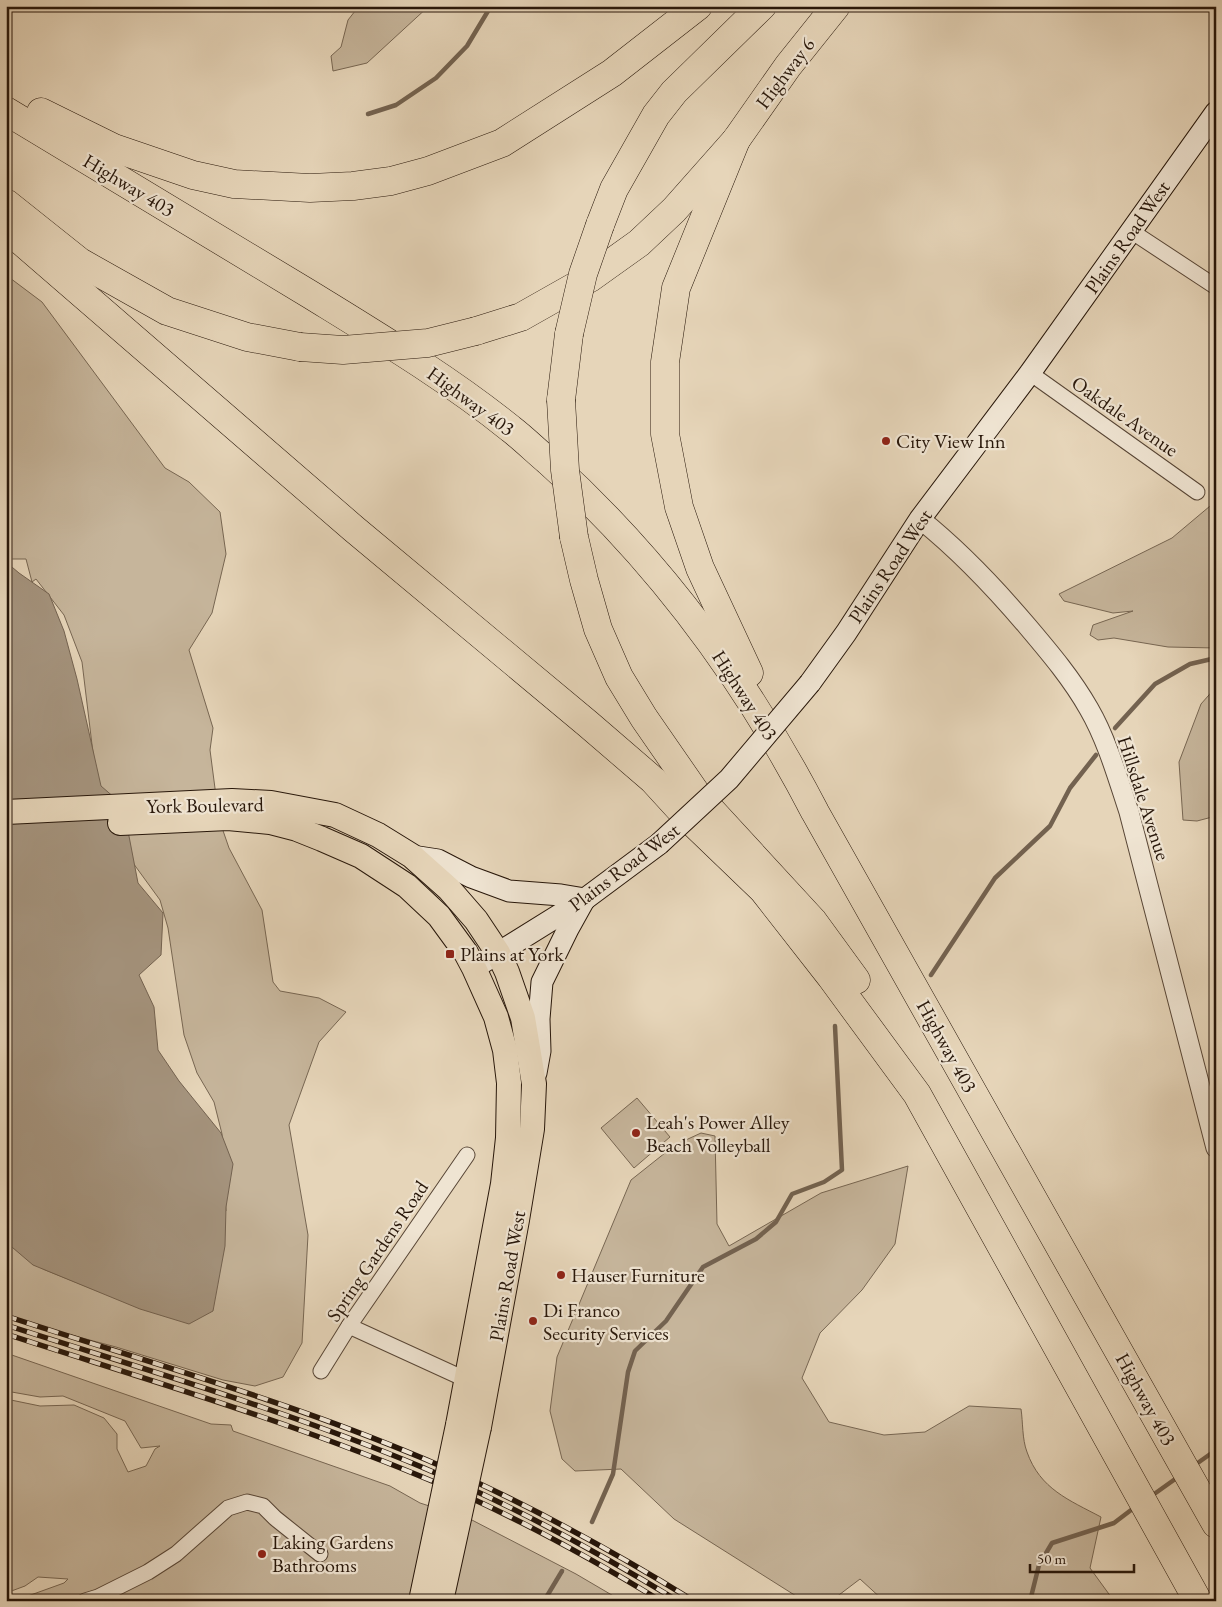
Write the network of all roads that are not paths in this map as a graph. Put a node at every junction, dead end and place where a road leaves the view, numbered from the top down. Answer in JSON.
{"nodes":[{"id":1,"x":698,"y":6,"type":"edge"},
{"id":2,"x":762,"y":6,"type":"edge"},
{"id":3,"x":836,"y":6,"type":"edge"},
{"id":4,"x":6,"y":92,"type":"edge"},
{"id":5,"x":6,"y":111,"type":"edge"},
{"id":6,"x":1216,"y":112,"type":"edge"},
{"id":7,"x":736,"y":140,"type":"junction"},
{"id":8,"x":6,"y":203,"type":"edge"},
{"id":9,"x":6,"y":228,"type":"edge"},
{"id":10,"x":1131,"y":231,"type":"junction"},
{"id":11,"x":1216,"y":287,"type":"edge"},
{"id":12,"x":1030,"y":373,"type":"junction"},
{"id":13,"x":1197,"y":492,"type":"dead end"},
{"id":14,"x":920,"y":519,"type":"junction"},
{"id":15,"x":791,"y":766,"type":"junction"},
{"id":16,"x":230,"y":810,"type":"junction"},
{"id":17,"x":6,"y":812,"type":"edge"},
{"id":18,"x":6,"y":828,"type":"edge"},
{"id":19,"x":412,"y":856,"type":"junction"},
{"id":20,"x":585,"y":899,"type":"junction"},
{"id":21,"x":498,"y":953,"type":"junction"},
{"id":22,"x":474,"y":968,"type":"junction"},
{"id":23,"x":534,"y":1084,"type":"junction"},
{"id":24,"x":916,"y":1094,"type":"junction"},
{"id":25,"x":1216,"y":1148,"type":"edge"},
{"id":26,"x":467,"y":1155,"type":"dead end"},
{"id":27,"x":349,"y":1326,"type":"junction"},
{"id":28,"x":321,"y":1371,"type":"dead end"},
{"id":29,"x":467,"y":1380,"type":"junction"},
{"id":30,"x":468,"y":1426,"type":"junction"},
{"id":31,"x":1216,"y":1524,"type":"edge"},
{"id":32,"x":320,"y":1554,"type":"dead end"},
{"id":33,"x":85,"y":1601,"type":"edge"},
{"id":34,"x":421,"y":1601,"type":"edge"},
{"id":35,"x":441,"y":1601,"type":"edge"},
{"id":36,"x":1198,"y":1601,"type":"edge"}],
"edges":[{"from":1,"to":4,"type":"highway"},
{"from":2,"to":24,"type":"highway","bridge":true},
{"from":3,"to":7,"type":"highway","name":"Highway 6"},
{"from":5,"to":15,"type":"highway","name":"Highway 403"},
{"from":6,"to":10,"type":"main road","name":"Plains Road West"},
{"from":7,"to":8,"type":"highway","bridge":true},
{"from":7,"to":15,"type":"highway"},
{"from":9,"to":24,"type":"highway"},
{"from":10,"to":11,"type":"street"},
{"from":10,"to":12,"type":"main road","name":"Plains Road West"},
{"from":12,"to":13,"type":"street","name":"Oakdale Avenue"},
{"from":12,"to":14,"type":"main road","name":"Plains Road West"},
{"from":14,"to":20,"type":"main road","name":"Plains Road West","bridge":true},
{"from":14,"to":25,"type":"street","name":"Hillsdale Avenue"},
{"from":15,"to":31,"type":"highway","name":"Highway 403"},
{"from":16,"to":17,"type":"main road","name":"York Boulevard"},
{"from":16,"to":18,"type":"main road","name":"York Boulevard"},
{"from":16,"to":19,"type":"main road","name":"York Boulevard"},
{"from":16,"to":22,"type":"main road","name":"York Boulevard"},
{"from":19,"to":20,"type":"main road"},
{"from":19,"to":21,"type":"main road","name":"York Boulevard"},
{"from":20,"to":21,"type":"main road","name":"Plains Road West"},
{"from":20,"to":23,"type":"main road"},
{"from":21,"to":22,"type":"main road","name":"Plains Road West"},
{"from":21,"to":23,"type":"main road","name":"Plains Road West"},
{"from":22,"to":29,"type":"main road","name":"Plains Road West"},
{"from":23,"to":30,"type":"main road","name":"Plains Road West"},
{"from":24,"to":36,"type":"highway"},
{"from":26,"to":27,"type":"street","name":"Spring Gardens Road"},
{"from":27,"to":28,"type":"street","name":"Spring Gardens Road"},
{"from":27,"to":29,"type":"street"},
{"from":29,"to":30,"type":"main road","name":"Plains Road West"},
{"from":30,"to":34,"type":"main road","name":"Plains Road West","bridge":true},
{"from":30,"to":35,"type":"main road","name":"Plains Road West","bridge":true},
{"from":32,"to":33,"type":"street"}]}
